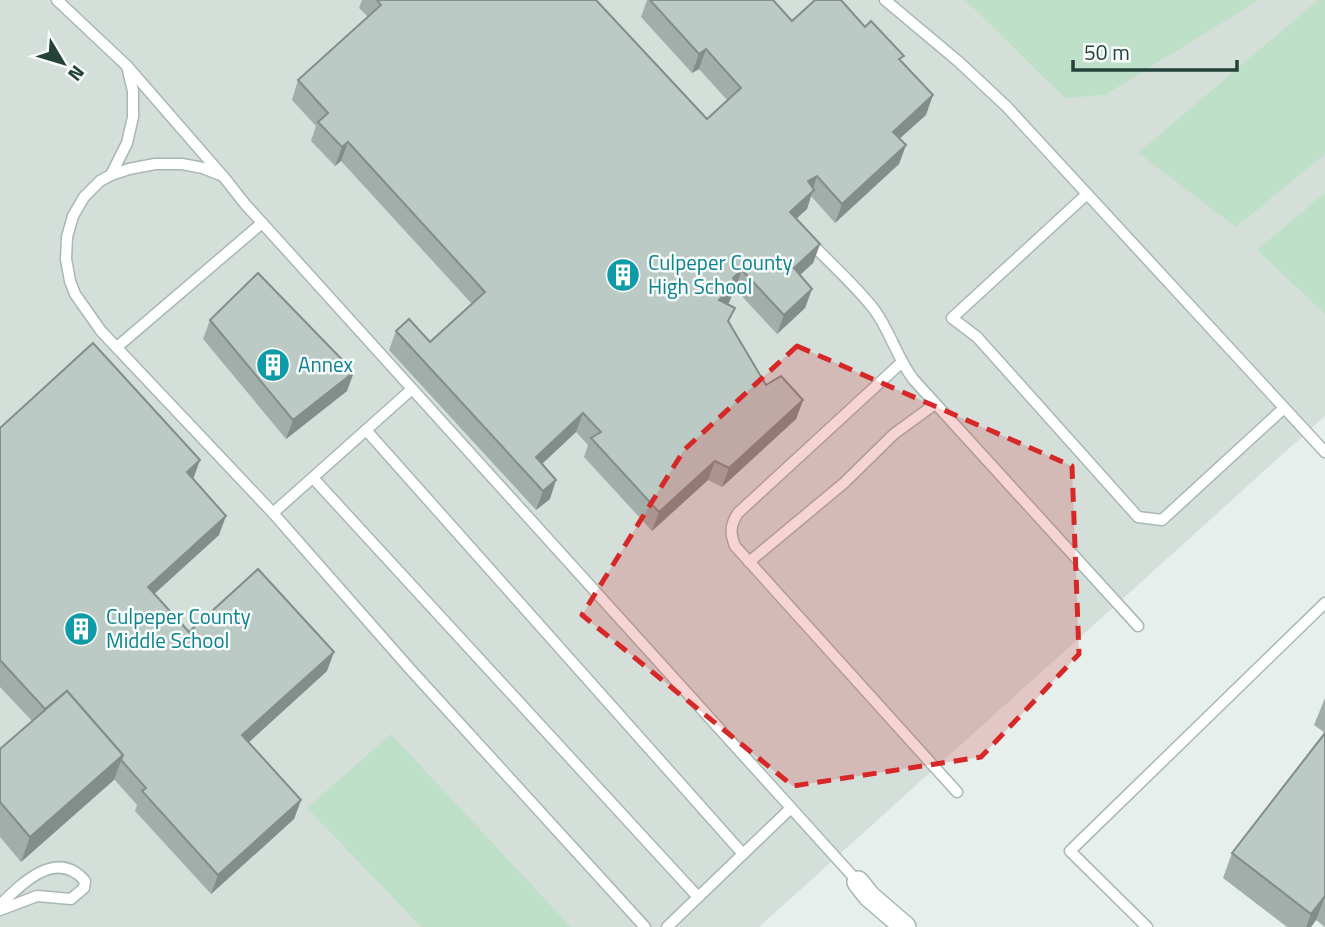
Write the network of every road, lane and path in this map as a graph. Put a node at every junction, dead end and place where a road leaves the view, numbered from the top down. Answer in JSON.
{"nodes":[{"id":1,"x":57,"y":0,"type":"edge"},
{"id":2,"x":885,"y":0,"type":"edge"},
{"id":3,"x":127,"y":66,"type":"junction"},
{"id":4,"x":111,"y":175,"type":"junction"},
{"id":5,"x":223,"y":176,"type":"junction"},
{"id":6,"x":1087,"y":194,"type":"junction"},
{"id":7,"x":262,"y":223,"type":"junction"},
{"id":8,"x":800,"y":231,"type":"edge"},
{"id":9,"x":117,"y":347,"type":"junction"},
{"id":10,"x":901,"y":363,"type":"junction"},
{"id":11,"x":412,"y":389,"type":"junction"},
{"id":12,"x":935,"y":404,"type":"junction"},
{"id":13,"x":1284,"y":408,"type":"junction"},
{"id":14,"x":366,"y":430,"type":"junction"},
{"id":15,"x":1325,"y":452,"type":"edge"},
{"id":16,"x":313,"y":478,"type":"junction"},
{"id":17,"x":274,"y":513,"type":"junction"},
{"id":18,"x":749,"y":562,"type":"junction"},
{"id":19,"x":1325,"y":603,"type":"edge"},
{"id":20,"x":1138,"y":626,"type":"dead end"},
{"id":21,"x":957,"y":792,"type":"dead end"},
{"id":22,"x":792,"y":808,"type":"junction"},
{"id":23,"x":743,"y":854,"type":"junction"},
{"id":24,"x":858,"y":882,"type":"joint"},
{"id":25,"x":698,"y":897,"type":"junction"},
{"id":26,"x":0,"y":907,"type":"edge"},
{"id":27,"x":645,"y":927,"type":"edge"},
{"id":28,"x":667,"y":927,"type":"edge"},
{"id":29,"x":905,"y":927,"type":"edge"},
{"id":30,"x":1147,"y":927,"type":"edge"}],
"edges":[{"from":1,"to":3,"type":"lane"},
{"from":2,"to":6,"type":"lane"},
{"from":3,"to":4,"type":"lane"},
{"from":3,"to":5,"type":"lane"},
{"from":4,"to":5,"type":"lane"},
{"from":4,"to":9,"type":"lane"},
{"from":5,"to":7,"type":"lane"},
{"from":6,"to":13,"type":"lane"},
{"from":6,"to":13,"type":"lane"},
{"from":7,"to":9,"type":"lane"},
{"from":7,"to":11,"type":"lane"},
{"from":8,"to":10,"type":"lane"},
{"from":9,"to":17,"type":"lane"},
{"from":10,"to":12,"type":"lane"},
{"from":10,"to":18,"type":"lane"},
{"from":11,"to":14,"type":"lane"},
{"from":11,"to":22,"type":"lane"},
{"from":12,"to":18,"type":"lane"},
{"from":12,"to":20,"type":"lane"},
{"from":13,"to":15,"type":"lane"},
{"from":14,"to":16,"type":"lane"},
{"from":14,"to":23,"type":"lane"},
{"from":16,"to":17,"type":"lane"},
{"from":16,"to":25,"type":"lane"},
{"from":17,"to":27,"type":"lane"},
{"from":18,"to":21,"type":"lane"},
{"from":19,"to":30,"type":"lane"},
{"from":22,"to":23,"type":"lane"},
{"from":22,"to":24,"type":"lane"},
{"from":23,"to":25,"type":"lane"},
{"from":24,"to":29,"type":"street"},
{"from":25,"to":28,"type":"lane"},
{"from":26,"to":26,"type":"lane"}]}
